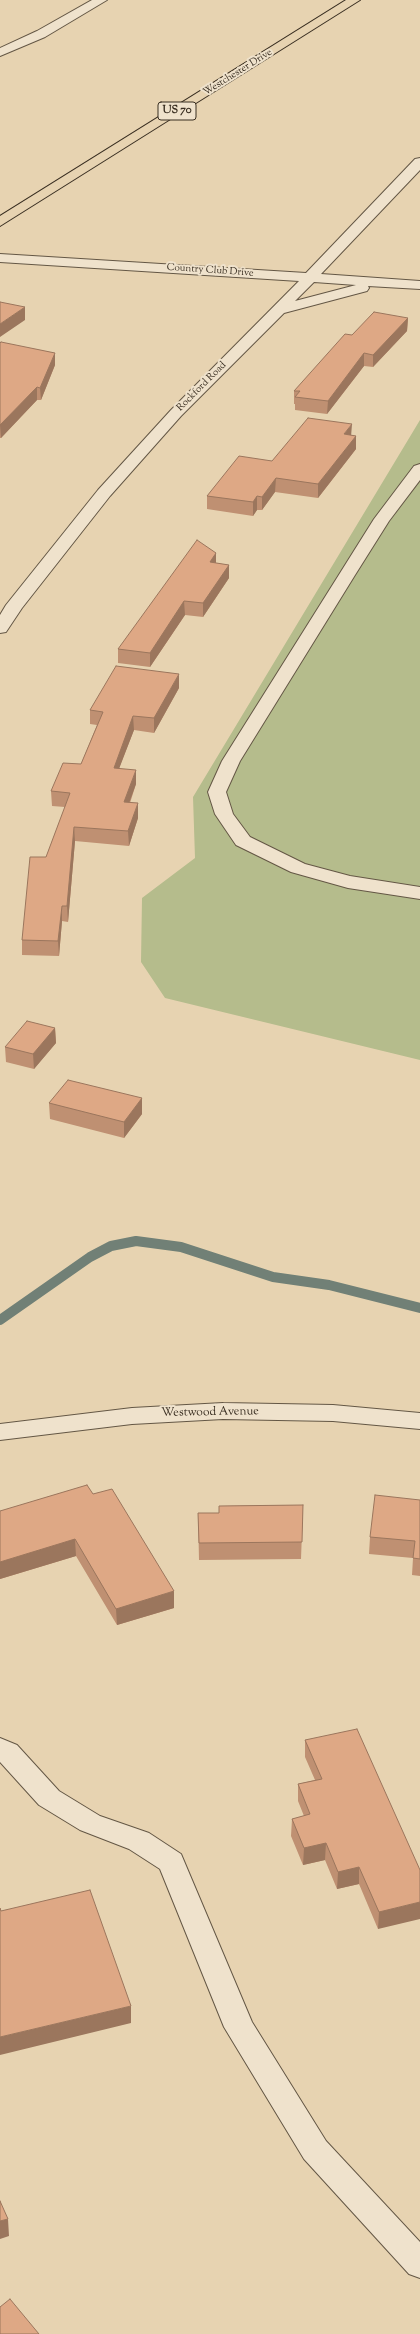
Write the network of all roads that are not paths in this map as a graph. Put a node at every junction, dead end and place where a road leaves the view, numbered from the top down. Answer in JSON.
{"nodes":[{"id":1,"x":101,"y":0,"type":"edge"},
{"id":2,"x":354,"y":0,"type":"edge"},
{"id":3,"x":0,"y":52,"type":"edge"},
{"id":4,"x":420,"y":162,"type":"edge"},
{"id":5,"x":0,"y":222,"type":"edge"},
{"id":6,"x":0,"y":258,"type":"edge"},
{"id":7,"x":310,"y":278,"type":"junction"},
{"id":8,"x":385,"y":282,"type":"junction"},
{"id":9,"x":420,"y":285,"type":"edge"},
{"id":10,"x":278,"y":310,"type":"junction"},
{"id":11,"x":420,"y":469,"type":"edge"},
{"id":12,"x":0,"y":628,"type":"edge"},
{"id":13,"x":420,"y":893,"type":"edge"},
{"id":14,"x":420,"y":1421,"type":"edge"},
{"id":15,"x":0,"y":1432,"type":"edge"},
{"id":16,"x":0,"y":1748,"type":"edge"},
{"id":17,"x":420,"y":2264,"type":"edge"}],
"edges":[{"from":1,"to":3,"type":"street"},
{"from":2,"to":5,"type":"main road","name":"Westchester Drive","number":"US 70"},
{"from":4,"to":7,"type":"street","name":"Rockford Road"},
{"from":6,"to":7,"type":"street","name":"Country Club Drive"},
{"from":7,"to":8,"type":"street","name":"Country Club Drive"},
{"from":7,"to":10,"type":"street","name":"Rockford Road"},
{"from":8,"to":9,"type":"street","name":"Country Club Drive"},
{"from":8,"to":10,"type":"street"},
{"from":10,"to":12,"type":"street","name":"Rockford Road"},
{"from":11,"to":13,"type":"street"},
{"from":14,"to":15,"type":"street","name":"Westwood Avenue"},
{"from":16,"to":17,"type":"street"}]}
